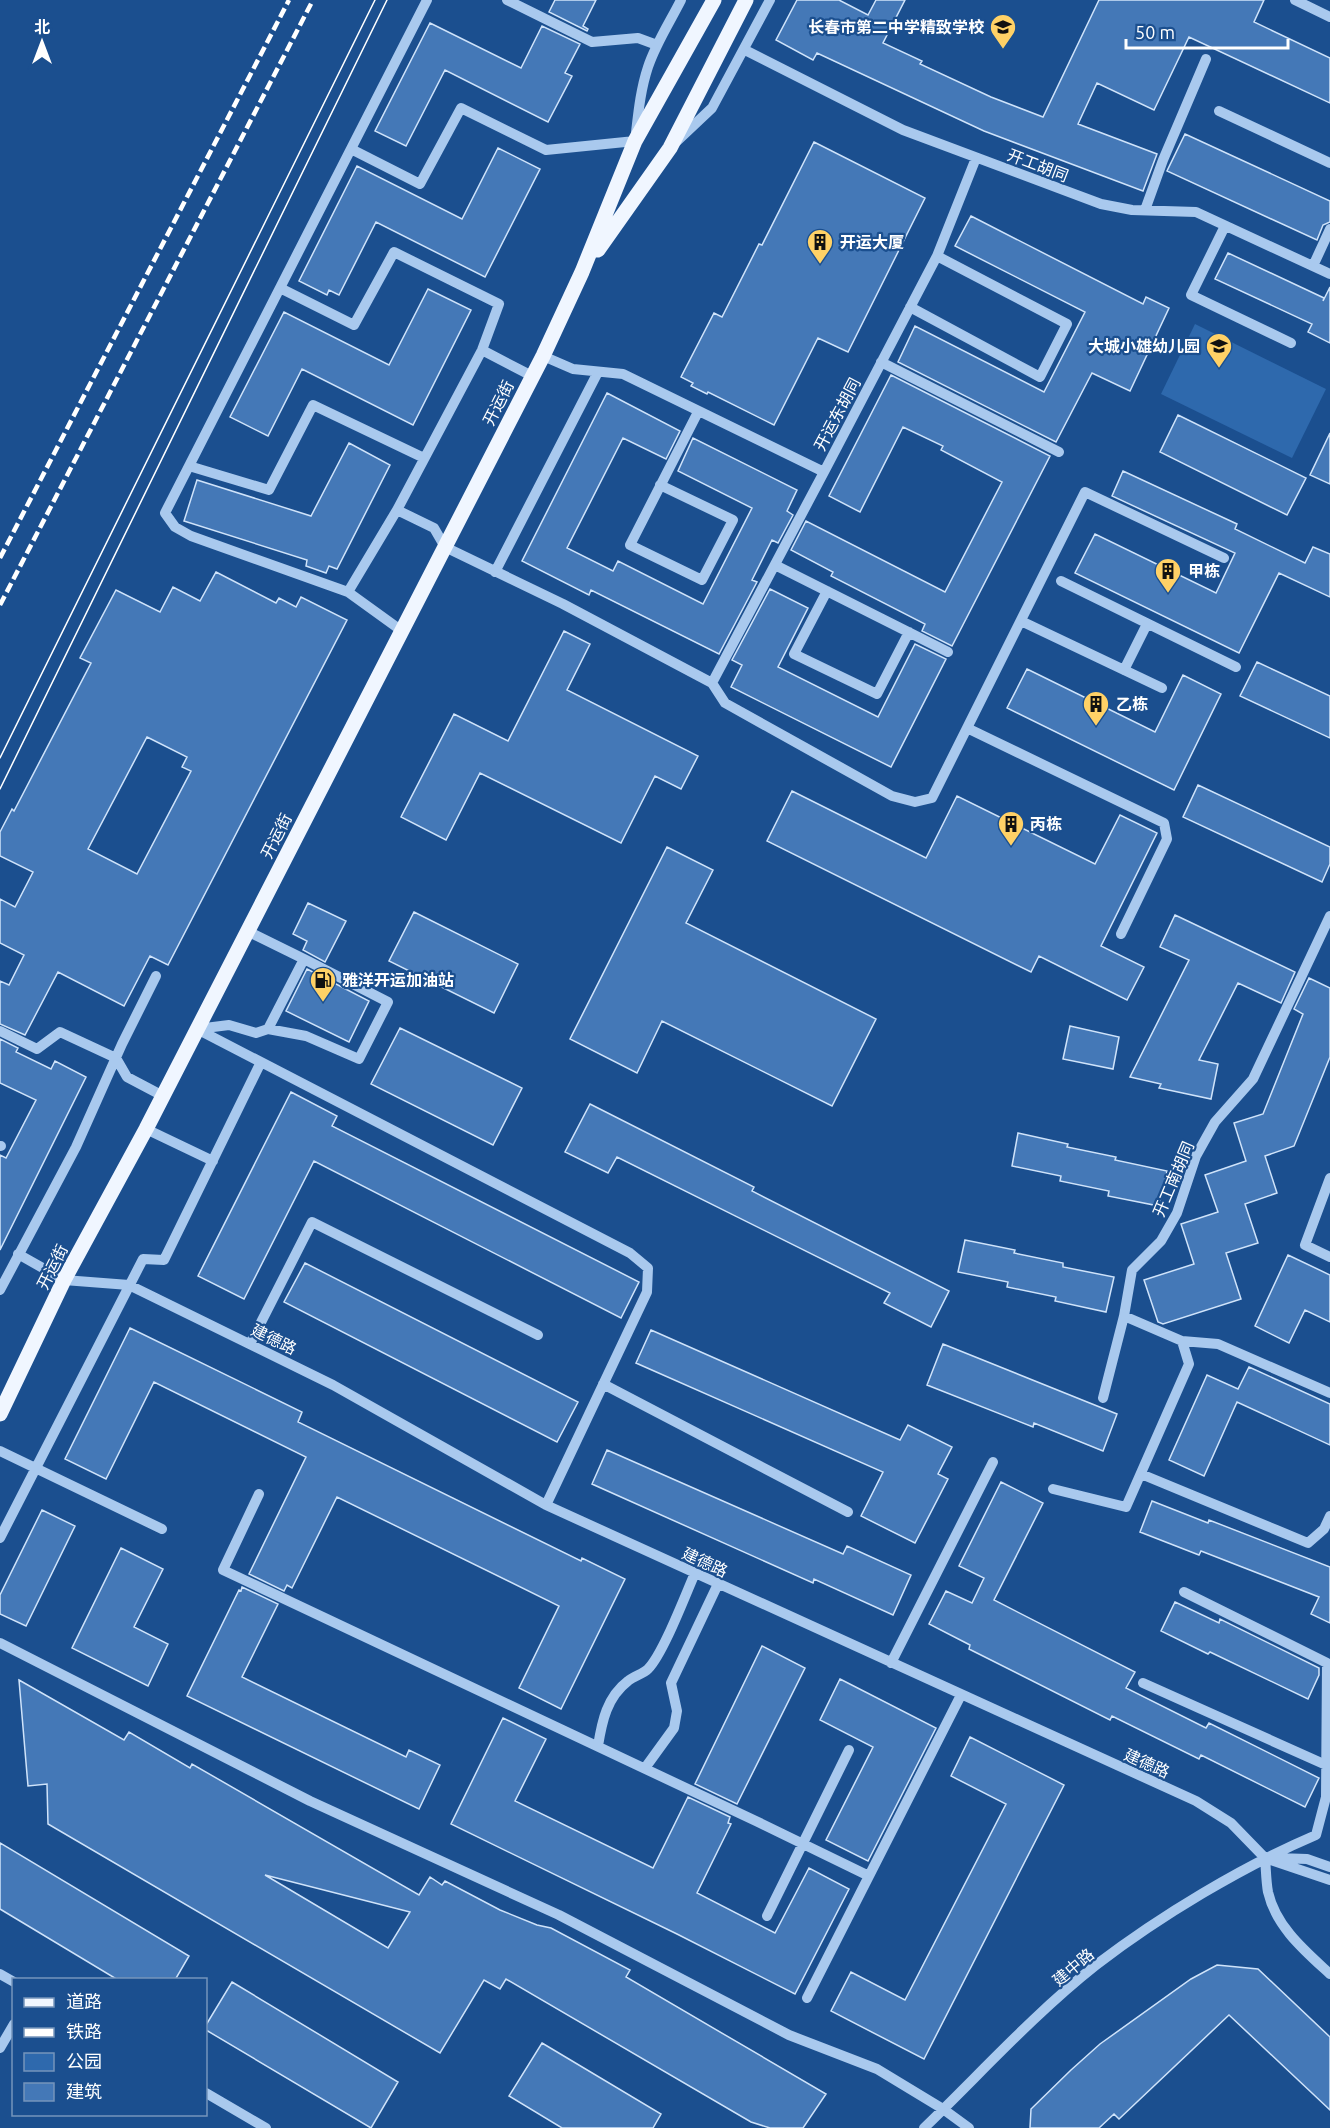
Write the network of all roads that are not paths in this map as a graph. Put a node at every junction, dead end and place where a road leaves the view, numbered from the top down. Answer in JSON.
{"nodes":[{"id":1,"x":427,"y":0,"type":"edge"},
{"id":2,"x":507,"y":0,"type":"edge"},
{"id":3,"x":681,"y":0,"type":"edge"},
{"id":4,"x":714,"y":0,"type":"edge"},
{"id":5,"x":746,"y":0,"type":"edge"},
{"id":6,"x":770,"y":0,"type":"edge"},
{"id":7,"x":1295,"y":0,"type":"edge"},
{"id":8,"x":1330,"y":17,"type":"edge"},
{"id":9,"x":657,"y":45,"type":"junction"},
{"id":10,"x":745,"y":50,"type":"junction"},
{"id":11,"x":1206,"y":58,"type":"dead end"},
{"id":12,"x":1219,"y":111,"type":"dead end"},
{"id":13,"x":635,"y":141,"type":"junction"},
{"id":14,"x":670,"y":148,"type":"junction"},
{"id":15,"x":351,"y":149,"type":"junction"},
{"id":16,"x":976,"y":158,"type":"junction"},
{"id":17,"x":1330,"y":163,"type":"edge"},
{"id":18,"x":1145,"y":210,"type":"junction"},
{"id":19,"x":1225,"y":226,"type":"junction"},
{"id":20,"x":1330,"y":229,"type":"edge"},
{"id":21,"x":937,"y":256,"type":"junction"},
{"id":22,"x":1313,"y":266,"type":"junction"},
{"id":23,"x":582,"y":272,"type":"junction"},
{"id":24,"x":1330,"y":274,"type":"edge"},
{"id":25,"x":280,"y":288,"type":"junction"},
{"id":26,"x":910,"y":307,"type":"junction"},
{"id":27,"x":1291,"y":343,"type":"dead end"},
{"id":28,"x":482,"y":350,"type":"junction"},
{"id":29,"x":543,"y":356,"type":"junction"},
{"id":30,"x":881,"y":362,"type":"junction"},
{"id":31,"x":597,"y":372,"type":"junction"},
{"id":32,"x":532,"y":376,"type":"junction"},
{"id":33,"x":698,"y":412,"type":"junction"},
{"id":34,"x":1059,"y":452,"type":"dead end"},
{"id":35,"x":424,"y":459,"type":"junction"},
{"id":36,"x":189,"y":466,"type":"junction"},
{"id":37,"x":824,"y":472,"type":"junction"},
{"id":38,"x":660,"y":485,"type":"junction"},
{"id":39,"x":397,"y":510,"type":"junction"},
{"id":40,"x":445,"y":547,"type":"junction"},
{"id":41,"x":1224,"y":558,"type":"dead end"},
{"id":42,"x":775,"y":565,"type":"junction"},
{"id":43,"x":495,"y":572,"type":"junction"},
{"id":44,"x":1061,"y":581,"type":"dead end"},
{"id":45,"x":827,"y":591,"type":"junction"},
{"id":46,"x":348,"y":592,"type":"junction"},
{"id":47,"x":1021,"y":621,"type":"junction"},
{"id":48,"x":1148,"y":624,"type":"junction"},
{"id":49,"x":402,"y":631,"type":"junction"},
{"id":50,"x":909,"y":632,"type":"junction"},
{"id":51,"x":948,"y":652,"type":"dead end"},
{"id":52,"x":1236,"y":667,"type":"dead end"},
{"id":53,"x":1124,"y":670,"type":"junction"},
{"id":54,"x":712,"y":683,"type":"junction"},
{"id":55,"x":1162,"y":688,"type":"dead end"},
{"id":56,"x":967,"y":728,"type":"junction"},
{"id":57,"x":1330,"y":916,"type":"edge"},
{"id":58,"x":247,"y":931,"type":"junction"},
{"id":59,"x":1121,"y":934,"type":"dead end"},
{"id":60,"x":304,"y":959,"type":"junction"},
{"id":61,"x":156,"y":976,"type":"dead end"},
{"id":62,"x":197,"y":1029,"type":"junction"},
{"id":63,"x":268,"y":1029,"type":"junction"},
{"id":64,"x":0,"y":1031,"type":"edge"},
{"id":65,"x":116,"y":1058,"type":"junction"},
{"id":66,"x":261,"y":1062,"type":"junction"},
{"id":67,"x":163,"y":1096,"type":"junction"},
{"id":68,"x":146,"y":1130,"type":"junction"},
{"id":69,"x":213,"y":1161,"type":"junction"},
{"id":70,"x":1330,"y":1178,"type":"edge"},
{"id":71,"x":18,"y":1254,"type":"junction"},
{"id":72,"x":1330,"y":1257,"type":"edge"},
{"id":73,"x":64,"y":1280,"type":"junction"},
{"id":74,"x":129,"y":1285,"type":"junction"},
{"id":75,"x":0,"y":1290,"type":"edge"},
{"id":76,"x":1124,"y":1316,"type":"junction"},
{"id":77,"x":538,"y":1335,"type":"dead end"},
{"id":78,"x":1182,"y":1341,"type":"junction"},
{"id":79,"x":250,"y":1344,"type":"junction"},
{"id":80,"x":603,"y":1384,"type":"junction"},
{"id":81,"x":1330,"y":1393,"type":"edge"},
{"id":82,"x":1103,"y":1398,"type":"dead end"},
{"id":83,"x":0,"y":1414,"type":"edge"},
{"id":84,"x":0,"y":1451,"type":"edge"},
{"id":85,"x":993,"y":1462,"type":"dead end"},
{"id":86,"x":36,"y":1468,"type":"junction"},
{"id":87,"x":1141,"y":1474,"type":"junction"},
{"id":88,"x":1053,"y":1489,"type":"dead end"},
{"id":89,"x":259,"y":1494,"type":"dead end"},
{"id":90,"x":546,"y":1505,"type":"junction"},
{"id":91,"x":848,"y":1512,"type":"dead end"},
{"id":92,"x":1330,"y":1516,"type":"edge"},
{"id":93,"x":162,"y":1529,"type":"dead end"},
{"id":94,"x":0,"y":1538,"type":"edge"},
{"id":95,"x":695,"y":1573,"type":"junction"},
{"id":96,"x":718,"y":1584,"type":"junction"},
{"id":97,"x":1184,"y":1592,"type":"dead end"},
{"id":98,"x":0,"y":1643,"type":"edge"},
{"id":99,"x":891,"y":1663,"type":"junction"},
{"id":100,"x":1143,"y":1683,"type":"dead end"},
{"id":101,"x":961,"y":1695,"type":"junction"},
{"id":102,"x":598,"y":1746,"type":"junction"},
{"id":103,"x":849,"y":1750,"type":"dead end"},
{"id":104,"x":1326,"y":1765,"type":"junction"},
{"id":105,"x":645,"y":1768,"type":"junction"},
{"id":106,"x":803,"y":1844,"type":"junction"},
{"id":107,"x":1265,"y":1858,"type":"junction"},
{"id":108,"x":1330,"y":1867,"type":"edge"},
{"id":109,"x":869,"y":1876,"type":"junction"},
{"id":110,"x":1330,"y":1880,"type":"edge"},
{"id":111,"x":767,"y":1916,"type":"dead end"},
{"id":112,"x":1330,"y":1974,"type":"edge"},
{"id":113,"x":807,"y":1998,"type":"dead end"},
{"id":114,"x":12,"y":2027,"type":"edge"},
{"id":115,"x":0,"y":2048,"type":"edge"},
{"id":116,"x":207,"y":2094,"type":"edge"},
{"id":117,"x":943,"y":2109,"type":"junction"},
{"id":118,"x":266,"y":2128,"type":"edge"},
{"id":119,"x":924,"y":2128,"type":"edge"},
{"id":120,"x":969,"y":2128,"type":"edge"}],
"edges":[{"from":1,"to":15,"type":"street"},
{"from":2,"to":9,"type":"street"},
{"from":3,"to":9,"type":"street"},
{"from":4,"to":13,"type":"main road","name":"开运街"},
{"from":5,"to":14,"type":"main road","name":"开运街"},
{"from":6,"to":10,"type":"street"},
{"from":7,"to":8,"type":"street"},
{"from":9,"to":13,"type":"street"},
{"from":10,"to":14,"type":"street"},
{"from":10,"to":16,"type":"street","name":"开工胡同"},
{"from":11,"to":18,"type":"street"},
{"from":12,"to":17,"type":"street"},
{"from":13,"to":15,"type":"street"},
{"from":13,"to":23,"type":"main road","name":"开运街"},
{"from":14,"to":23,"type":"main road","name":"开运街"},
{"from":15,"to":25,"type":"street"},
{"from":16,"to":18,"type":"street","name":"开工胡同"},
{"from":16,"to":21,"type":"street","name":"开运东胡同"},
{"from":18,"to":19,"type":"street","name":"开工胡同"},
{"from":19,"to":22,"type":"street","name":"开工胡同"},
{"from":19,"to":27,"type":"street"},
{"from":20,"to":22,"type":"street"},
{"from":21,"to":26,"type":"street","name":"开运东胡同"},
{"from":21,"to":26,"type":"street"},
{"from":22,"to":24,"type":"street","name":"开工胡同"},
{"from":23,"to":29,"type":"main road","name":"开运街"},
{"from":25,"to":28,"type":"street"},
{"from":25,"to":36,"type":"street"},
{"from":26,"to":30,"type":"street","name":"开运东胡同"},
{"from":28,"to":32,"type":"street"},
{"from":28,"to":35,"type":"street"},
{"from":29,"to":31,"type":"street","name":"开运东胡同"},
{"from":29,"to":32,"type":"main road","name":"开运街"},
{"from":30,"to":34,"type":"street"},
{"from":30,"to":37,"type":"street","name":"开运东胡同"},
{"from":31,"to":33,"type":"street","name":"开运东胡同"},
{"from":31,"to":43,"type":"street"},
{"from":32,"to":40,"type":"main road","name":"开运街"},
{"from":33,"to":37,"type":"street","name":"开运东胡同"},
{"from":33,"to":38,"type":"street"},
{"from":35,"to":36,"type":"street"},
{"from":35,"to":39,"type":"street"},
{"from":36,"to":46,"type":"street"},
{"from":37,"to":42,"type":"street"},
{"from":38,"to":38,"type":"street"},
{"from":39,"to":40,"type":"street"},
{"from":39,"to":46,"type":"street"},
{"from":40,"to":43,"type":"street"},
{"from":40,"to":49,"type":"main road","name":"开运街"},
{"from":41,"to":47,"type":"street"},
{"from":42,"to":45,"type":"street"},
{"from":42,"to":54,"type":"street"},
{"from":43,"to":54,"type":"street"},
{"from":44,"to":48,"type":"street"},
{"from":45,"to":50,"type":"street"},
{"from":45,"to":50,"type":"street"},
{"from":46,"to":49,"type":"street"},
{"from":47,"to":53,"type":"street"},
{"from":47,"to":56,"type":"street"},
{"from":48,"to":52,"type":"street"},
{"from":48,"to":53,"type":"street"},
{"from":49,"to":58,"type":"main road","name":"开运街"},
{"from":50,"to":51,"type":"street"},
{"from":53,"to":55,"type":"street"},
{"from":54,"to":56,"type":"street"},
{"from":56,"to":59,"type":"street"},
{"from":57,"to":76,"type":"street","name":"开工南胡同"},
{"from":58,"to":60,"type":"street"},
{"from":58,"to":62,"type":"main road","name":"开运街"},
{"from":60,"to":63,"type":"street"},
{"from":60,"to":63,"type":"street"},
{"from":61,"to":65,"type":"street"},
{"from":62,"to":63,"type":"street"},
{"from":62,"to":66,"type":"street"},
{"from":62,"to":67,"type":"main road","name":"开运街"},
{"from":64,"to":65,"type":"street"},
{"from":65,"to":67,"type":"street"},
{"from":65,"to":71,"type":"street"},
{"from":66,"to":69,"type":"street"},
{"from":66,"to":80,"type":"street"},
{"from":67,"to":68,"type":"main road","name":"开运街"},
{"from":68,"to":69,"type":"street"},
{"from":68,"to":73,"type":"main road","name":"开运街"},
{"from":69,"to":74,"type":"street"},
{"from":70,"to":72,"type":"street"},
{"from":71,"to":73,"type":"street"},
{"from":71,"to":75,"type":"street"},
{"from":73,"to":74,"type":"street","name":"建德路"},
{"from":73,"to":83,"type":"main road","name":"开运街"},
{"from":74,"to":79,"type":"street","name":"建德路"},
{"from":74,"to":86,"type":"street"},
{"from":76,"to":78,"type":"street"},
{"from":76,"to":82,"type":"street","name":"开工南胡同"},
{"from":77,"to":79,"type":"street"},
{"from":78,"to":81,"type":"street"},
{"from":78,"to":87,"type":"street"},
{"from":79,"to":90,"type":"street","name":"建德路"},
{"from":80,"to":90,"type":"street"},
{"from":80,"to":91,"type":"street"},
{"from":84,"to":86,"type":"street"},
{"from":85,"to":99,"type":"street"},
{"from":86,"to":93,"type":"street"},
{"from":86,"to":94,"type":"street"},
{"from":87,"to":88,"type":"street"},
{"from":87,"to":92,"type":"street"},
{"from":89,"to":102,"type":"street"},
{"from":90,"to":95,"type":"street","name":"建德路"},
{"from":95,"to":96,"type":"street","name":"建德路"},
{"from":95,"to":102,"type":"street"},
{"from":96,"to":99,"type":"street","name":"建德路"},
{"from":96,"to":105,"type":"street"},
{"from":97,"to":104,"type":"street"},
{"from":98,"to":117,"type":"street"},
{"from":99,"to":101,"type":"street","name":"建德路"},
{"from":100,"to":104,"type":"street"},
{"from":101,"to":107,"type":"street","name":"建德路"},
{"from":101,"to":109,"type":"street"},
{"from":102,"to":105,"type":"street"},
{"from":103,"to":106,"type":"street"},
{"from":104,"to":107,"type":"street","name":"建中路"},
{"from":105,"to":106,"type":"street"},
{"from":106,"to":109,"type":"street"},
{"from":106,"to":111,"type":"street"},
{"from":107,"to":108,"type":"street"},
{"from":107,"to":110,"type":"street","name":"建德路"},
{"from":107,"to":112,"type":"street"},
{"from":107,"to":117,"type":"street","name":"建中路"},
{"from":109,"to":113,"type":"street"},
{"from":114,"to":115,"type":"street"},
{"from":116,"to":118,"type":"street"},
{"from":117,"to":119,"type":"street","name":"建中路"},
{"from":117,"to":120,"type":"street"}]}
